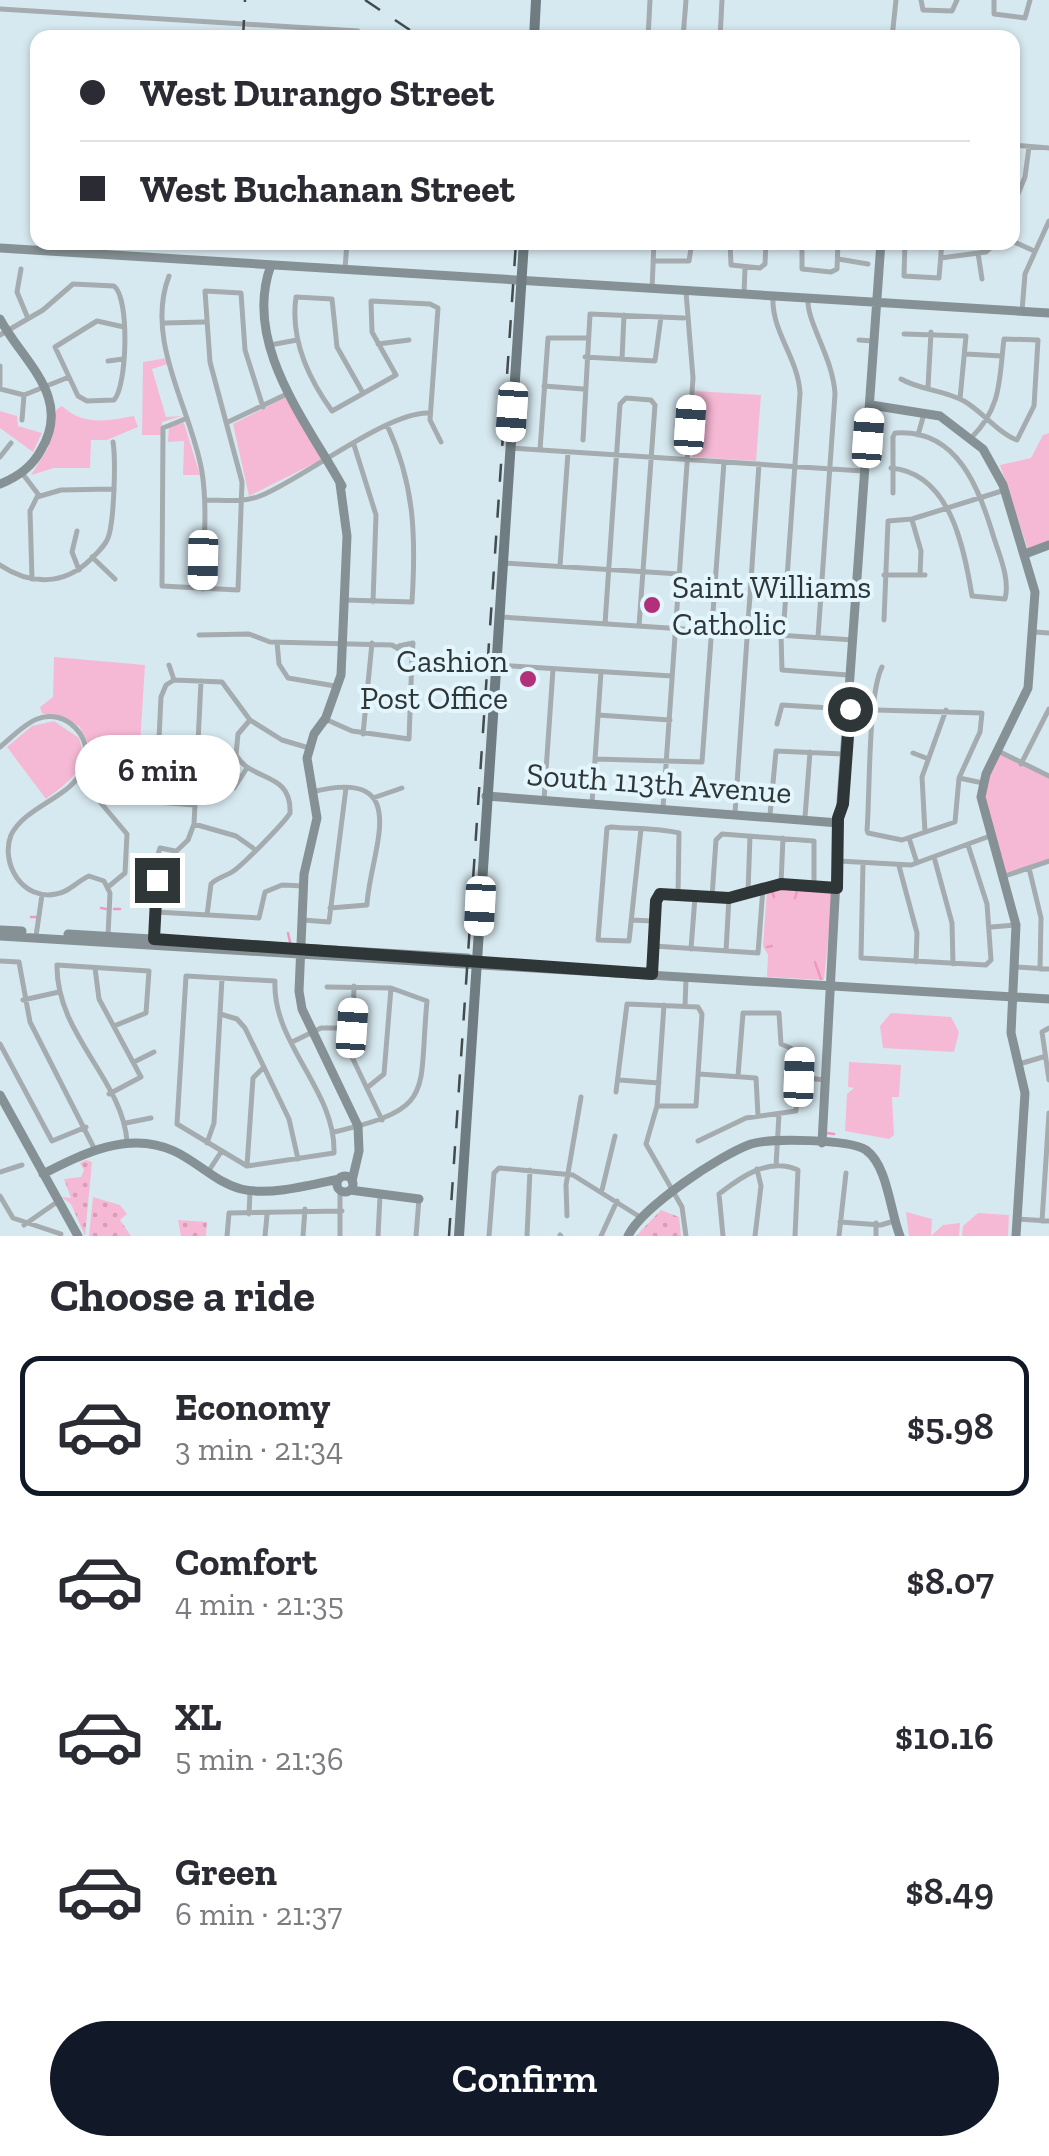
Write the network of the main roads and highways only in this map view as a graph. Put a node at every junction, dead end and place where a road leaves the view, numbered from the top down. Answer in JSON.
{"nodes":[{"id":1,"x":536,"y":0,"type":"edge"},
{"id":2,"x":534,"y":30,"type":"edge"},
{"id":3,"x":524,"y":250,"type":"edge"},
{"id":4,"x":459,"y":1236,"type":"edge"}],
"edges":[{"from":1,"to":2,"type":"main road"},
{"from":3,"to":4,"type":"main road"}]}
